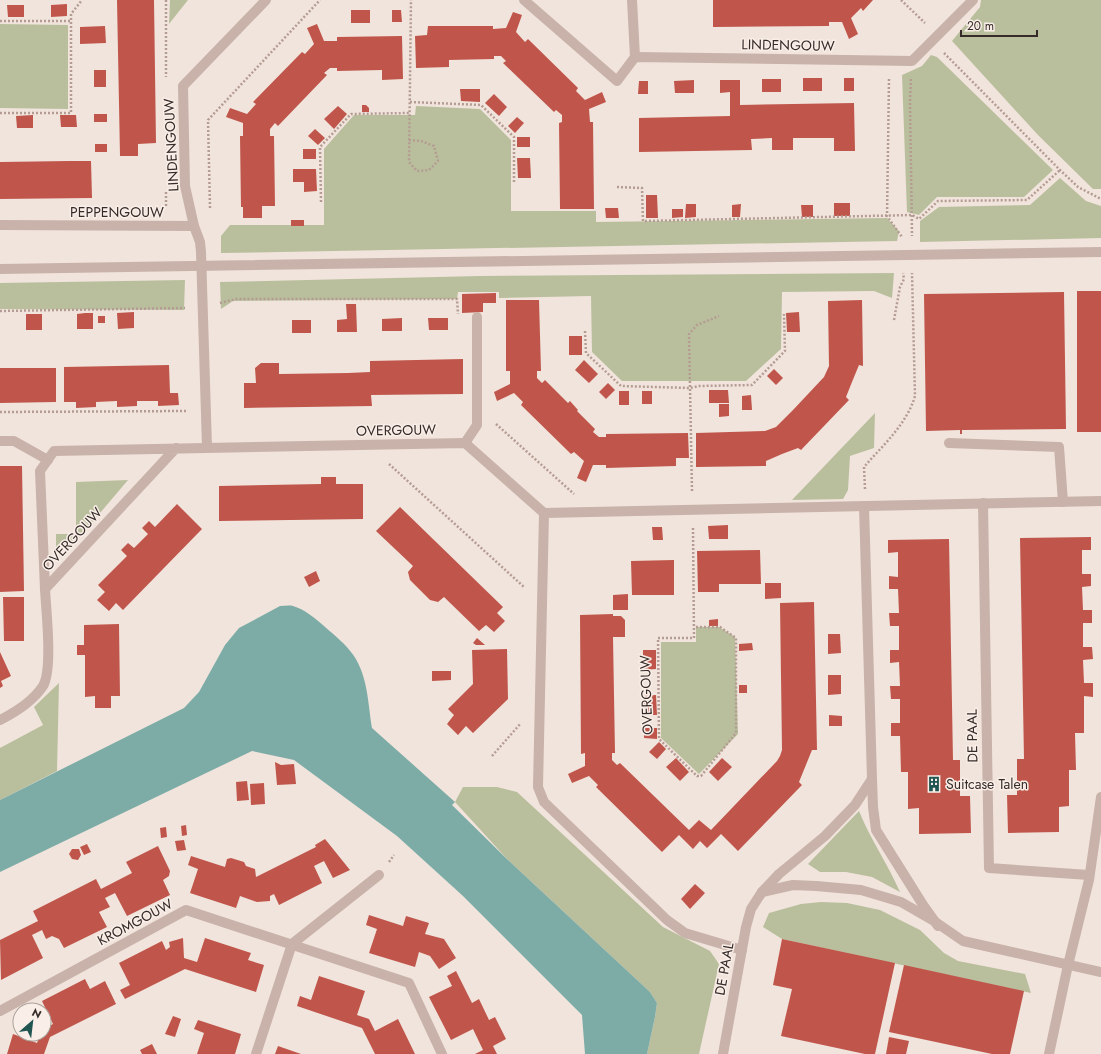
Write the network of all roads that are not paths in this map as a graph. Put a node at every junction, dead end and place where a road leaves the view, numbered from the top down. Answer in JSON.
{"nodes":[{"id":1,"x":266,"y":0,"type":"edge"},
{"id":2,"x":524,"y":0,"type":"edge"},
{"id":3,"x":632,"y":0,"type":"edge"},
{"id":4,"x":973,"y":0,"type":"edge"},
{"id":5,"x":635,"y":57,"type":"junction"},
{"id":6,"x":0,"y":226,"type":"edge"},
{"id":7,"x":194,"y":226,"type":"junction"},
{"id":8,"x":1101,"y":252,"type":"edge"},
{"id":9,"x":201,"y":265,"type":"junction"},
{"id":10,"x":0,"y":269,"type":"edge"},
{"id":11,"x":477,"y":317,"type":"road end"},
{"id":12,"x":0,"y":441,"type":"edge"},
{"id":13,"x":465,"y":443,"type":"junction"},
{"id":14,"x":949,"y":443,"type":"dead end"},
{"id":15,"x":207,"y":447,"type":"junction"},
{"id":16,"x":176,"y":448,"type":"junction"},
{"id":17,"x":48,"y":460,"type":"junction"},
{"id":18,"x":1063,"y":502,"type":"junction"},
{"id":19,"x":1101,"y":502,"type":"edge"},
{"id":20,"x":983,"y":504,"type":"junction"},
{"id":21,"x":864,"y":506,"type":"junction"},
{"id":22,"x":544,"y":513,"type":"junction"},
{"id":23,"x":45,"y":589,"type":"junction"},
{"id":24,"x":0,"y":720,"type":"edge"},
{"id":25,"x":872,"y":779,"type":"junction"},
{"id":26,"x":1101,"y":797,"type":"edge"},
{"id":27,"x":379,"y":875,"type":"dead end"},
{"id":28,"x":1089,"y":875,"type":"junction"},
{"id":29,"x":762,"y":892,"type":"junction"},
{"id":30,"x":936,"y":923,"type":"junction"},
{"id":31,"x":292,"y":944,"type":"junction"},
{"id":32,"x":742,"y":950,"type":"junction"},
{"id":33,"x":1068,"y":965,"type":"junction"},
{"id":34,"x":1101,"y":972,"type":"edge"},
{"id":35,"x":0,"y":1011,"type":"edge"},
{"id":36,"x":256,"y":1054,"type":"edge"},
{"id":37,"x":442,"y":1054,"type":"edge"},
{"id":38,"x":723,"y":1054,"type":"edge"},
{"id":39,"x":1049,"y":1054,"type":"edge"}],
"edges":[{"from":1,"to":7,"type":"street","name":"LINDENGOUW"},
{"from":2,"to":5,"type":"street"},
{"from":3,"to":5,"type":"street"},
{"from":4,"to":5,"type":"street","name":"LINDENGOUW"},
{"from":6,"to":7,"type":"street","name":"PEPPENGOUW"},
{"from":7,"to":9,"type":"street"},
{"from":8,"to":9,"type":"street"},
{"from":9,"to":10,"type":"street"},
{"from":9,"to":15,"type":"street"},
{"from":11,"to":13,"type":"street"},
{"from":12,"to":17,"type":"street"},
{"from":13,"to":15,"type":"street","name":"OVERGOUW"},
{"from":13,"to":22,"type":"street"},
{"from":14,"to":18,"type":"street"},
{"from":15,"to":16,"type":"street","name":"OVERGOUW"},
{"from":16,"to":17,"type":"street","name":"OVERGOUW"},
{"from":16,"to":23,"type":"street","name":"OVERGOUW"},
{"from":17,"to":23,"type":"street","name":"OVERGOUW"},
{"from":18,"to":19,"type":"street"},
{"from":18,"to":20,"type":"street"},
{"from":20,"to":21,"type":"street"},
{"from":20,"to":28,"type":"street","name":"DE PAAL"},
{"from":21,"to":22,"type":"street"},
{"from":21,"to":25,"type":"street"},
{"from":22,"to":32,"type":"street"},
{"from":23,"to":24,"type":"street"},
{"from":25,"to":29,"type":"street","name":"DE PAAL"},
{"from":25,"to":30,"type":"street"},
{"from":26,"to":28,"type":"street"},
{"from":27,"to":31,"type":"street"},
{"from":28,"to":33,"type":"street"},
{"from":29,"to":30,"type":"street"},
{"from":29,"to":32,"type":"street","name":"DE PAAL"},
{"from":30,"to":33,"type":"street"},
{"from":31,"to":35,"type":"street","name":"KROMGOUW"},
{"from":31,"to":36,"type":"street"},
{"from":31,"to":37,"type":"street","name":"KROMGOUW"},
{"from":32,"to":38,"type":"street","name":"DE PAAL"},
{"from":33,"to":34,"type":"street"},
{"from":33,"to":39,"type":"street"}]}
